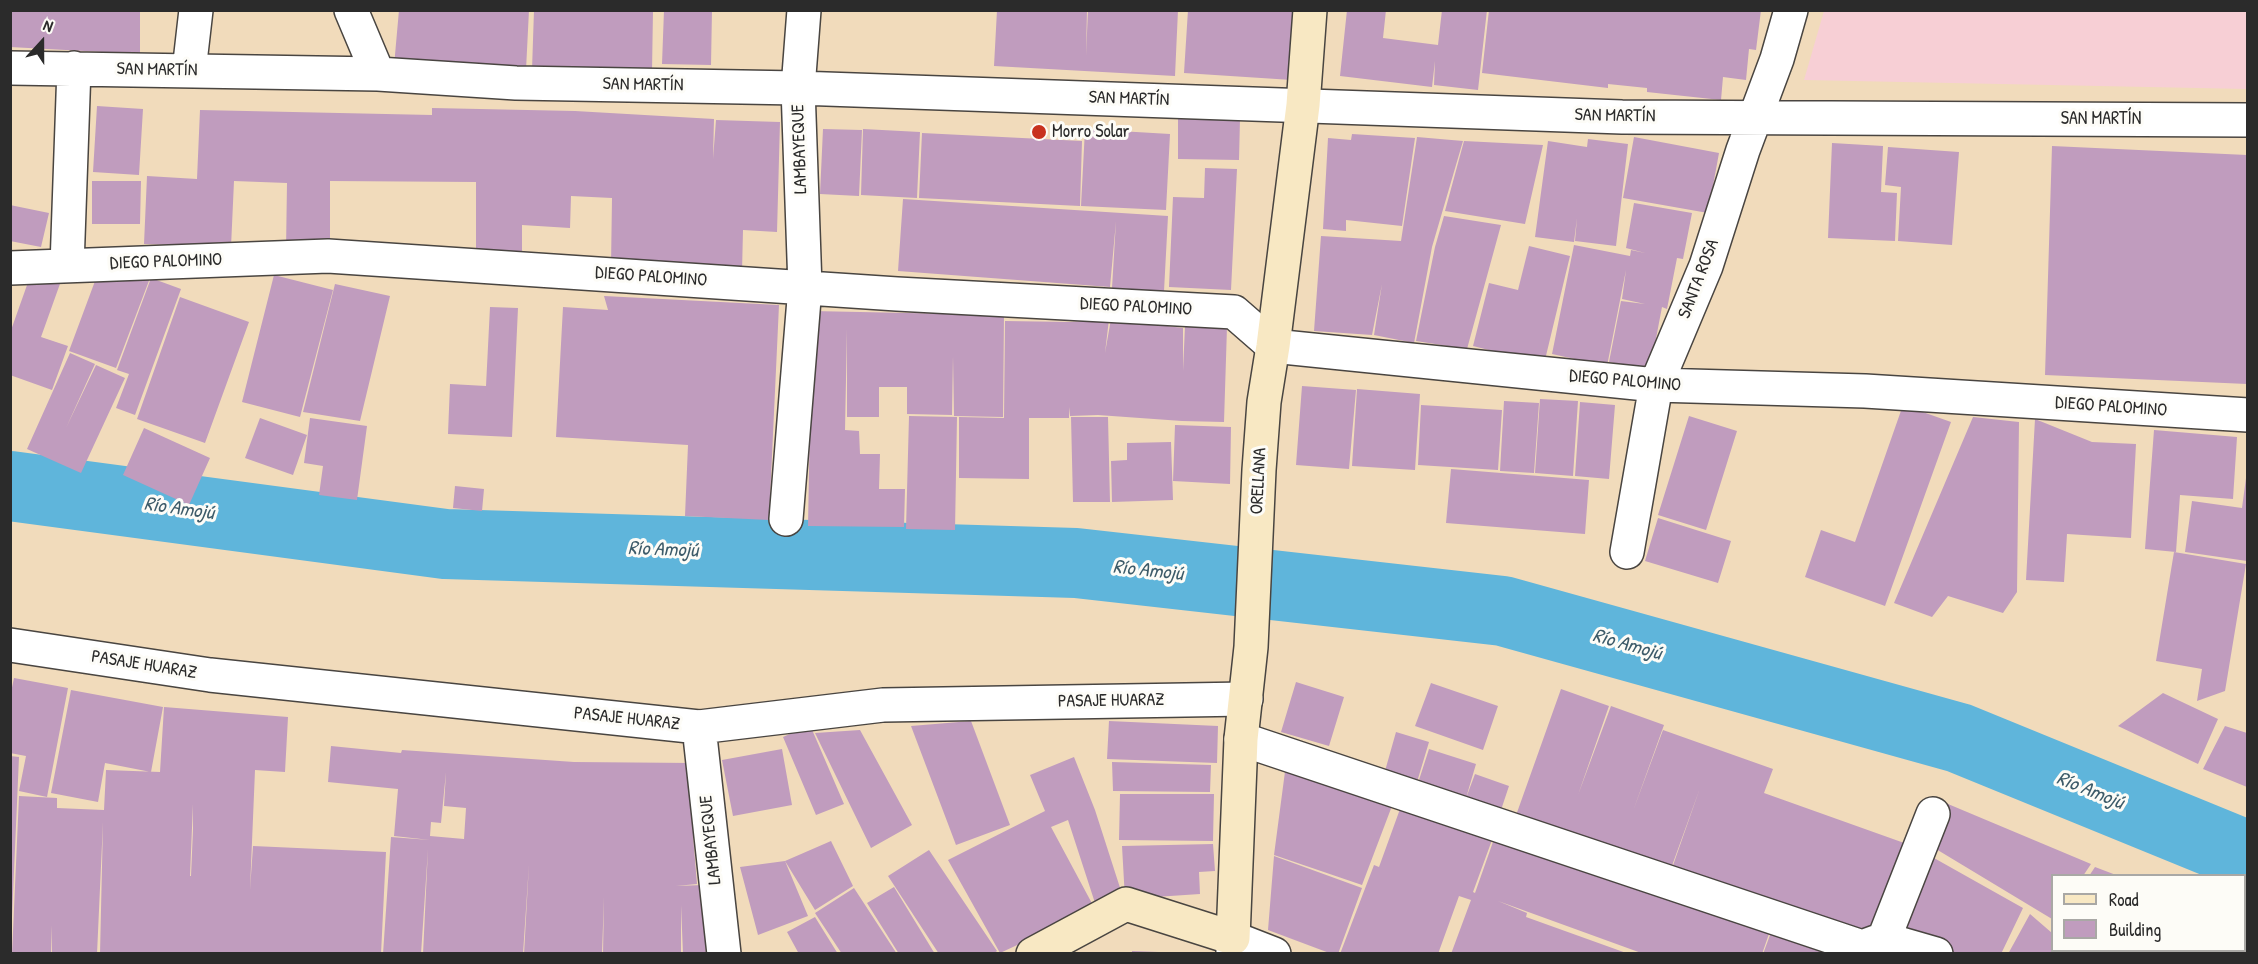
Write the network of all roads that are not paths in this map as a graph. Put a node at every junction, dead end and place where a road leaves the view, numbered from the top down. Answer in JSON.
{"nodes":[{"id":1,"x":196,"y":10,"type":"edge"},
{"id":2,"x":351,"y":10,"type":"edge"},
{"id":3,"x":804,"y":10,"type":"edge"},
{"id":4,"x":1310,"y":10,"type":"edge"},
{"id":5,"x":1791,"y":10,"type":"edge"},
{"id":6,"x":10,"y":68,"type":"edge"},
{"id":7,"x":74,"y":68,"type":"junction"},
{"id":8,"x":189,"y":71,"type":"junction"},
{"id":9,"x":378,"y":74,"type":"junction"},
{"id":10,"x":798,"y":88,"type":"junction"},
{"id":11,"x":1303,"y":105,"type":"junction"},
{"id":12,"x":1755,"y":118,"type":"junction"},
{"id":13,"x":2247,"y":120,"type":"edge"},
{"id":14,"x":67,"y":266,"type":"junction"},
{"id":15,"x":10,"y":268,"type":"edge"},
{"id":16,"x":805,"y":287,"type":"junction"},
{"id":17,"x":1274,"y":346,"type":"junction"},
{"id":18,"x":1656,"y":385,"type":"junction"},
{"id":19,"x":2247,"y":415,"type":"edge"},
{"id":20,"x":786,"y":519,"type":"dead end"},
{"id":21,"x":1627,"y":552,"type":"dead end"},
{"id":22,"x":10,"y":645,"type":"edge"},
{"id":23,"x":1246,"y":699,"type":"junction"},
{"id":24,"x":699,"y":727,"type":"junction"},
{"id":25,"x":1241,"y":739,"type":"junction"},
{"id":26,"x":1934,"y":814,"type":"dead end"},
{"id":27,"x":1233,"y":946,"type":"edge"},
{"id":28,"x":1881,"y":946,"type":"edge"},
{"id":29,"x":724,"y":954,"type":"edge"},
{"id":30,"x":1033,"y":954,"type":"edge"},
{"id":31,"x":1274,"y":954,"type":"edge"},
{"id":32,"x":1936,"y":954,"type":"edge"}],
"edges":[{"from":1,"to":8,"type":"street"},
{"from":2,"to":9,"type":"street"},
{"from":3,"to":10,"type":"street","name":"LAMBAYEQUE"},
{"from":4,"to":11,"type":"street","name":"ORELLANA"},
{"from":5,"to":12,"type":"street","name":"SANTA ROSA"},
{"from":6,"to":7,"type":"street","name":"SAN MARTÍN"},
{"from":7,"to":8,"type":"street","name":"SAN MARTÍN"},
{"from":7,"to":14,"type":"street"},
{"from":8,"to":9,"type":"street","name":"SAN MARTÍN"},
{"from":9,"to":10,"type":"street","name":"SAN MARTÍN"},
{"from":10,"to":11,"type":"street","name":"SAN MARTÍN"},
{"from":10,"to":16,"type":"street","name":"LAMBAYEQUE"},
{"from":11,"to":12,"type":"street","name":"SAN MARTÍN"},
{"from":11,"to":17,"type":"street","name":"ORELLANA"},
{"from":12,"to":13,"type":"street","name":"SAN MARTÍN"},
{"from":12,"to":18,"type":"street","name":"SANTA ROSA"},
{"from":14,"to":15,"type":"street","name":"DIEGO PALOMINO"},
{"from":14,"to":16,"type":"street","name":"DIEGO PALOMINO"},
{"from":16,"to":17,"type":"street","name":"DIEGO PALOMINO"},
{"from":16,"to":20,"type":"street","name":"LAMBAYEQUE"},
{"from":17,"to":18,"type":"street","name":"DIEGO PALOMINO"},
{"from":17,"to":23,"type":"street","name":"ORELLANA"},
{"from":18,"to":19,"type":"street","name":"DIEGO PALOMINO"},
{"from":18,"to":21,"type":"street","name":"SANTA ROSA"},
{"from":22,"to":24,"type":"street","name":"PASAJE HUARAZ"},
{"from":23,"to":24,"type":"street","name":"PASAJE HUARAZ"},
{"from":23,"to":25,"type":"street","name":"ORELLANA"},
{"from":24,"to":29,"type":"street","name":"LAMBAYEQUE"},
{"from":25,"to":27,"type":"street","name":"ORELLANA"},
{"from":25,"to":28,"type":"street"},
{"from":26,"to":28,"type":"street"},
{"from":27,"to":30,"type":"street"},
{"from":27,"to":31,"type":"street"},
{"from":28,"to":32,"type":"street"}]}
